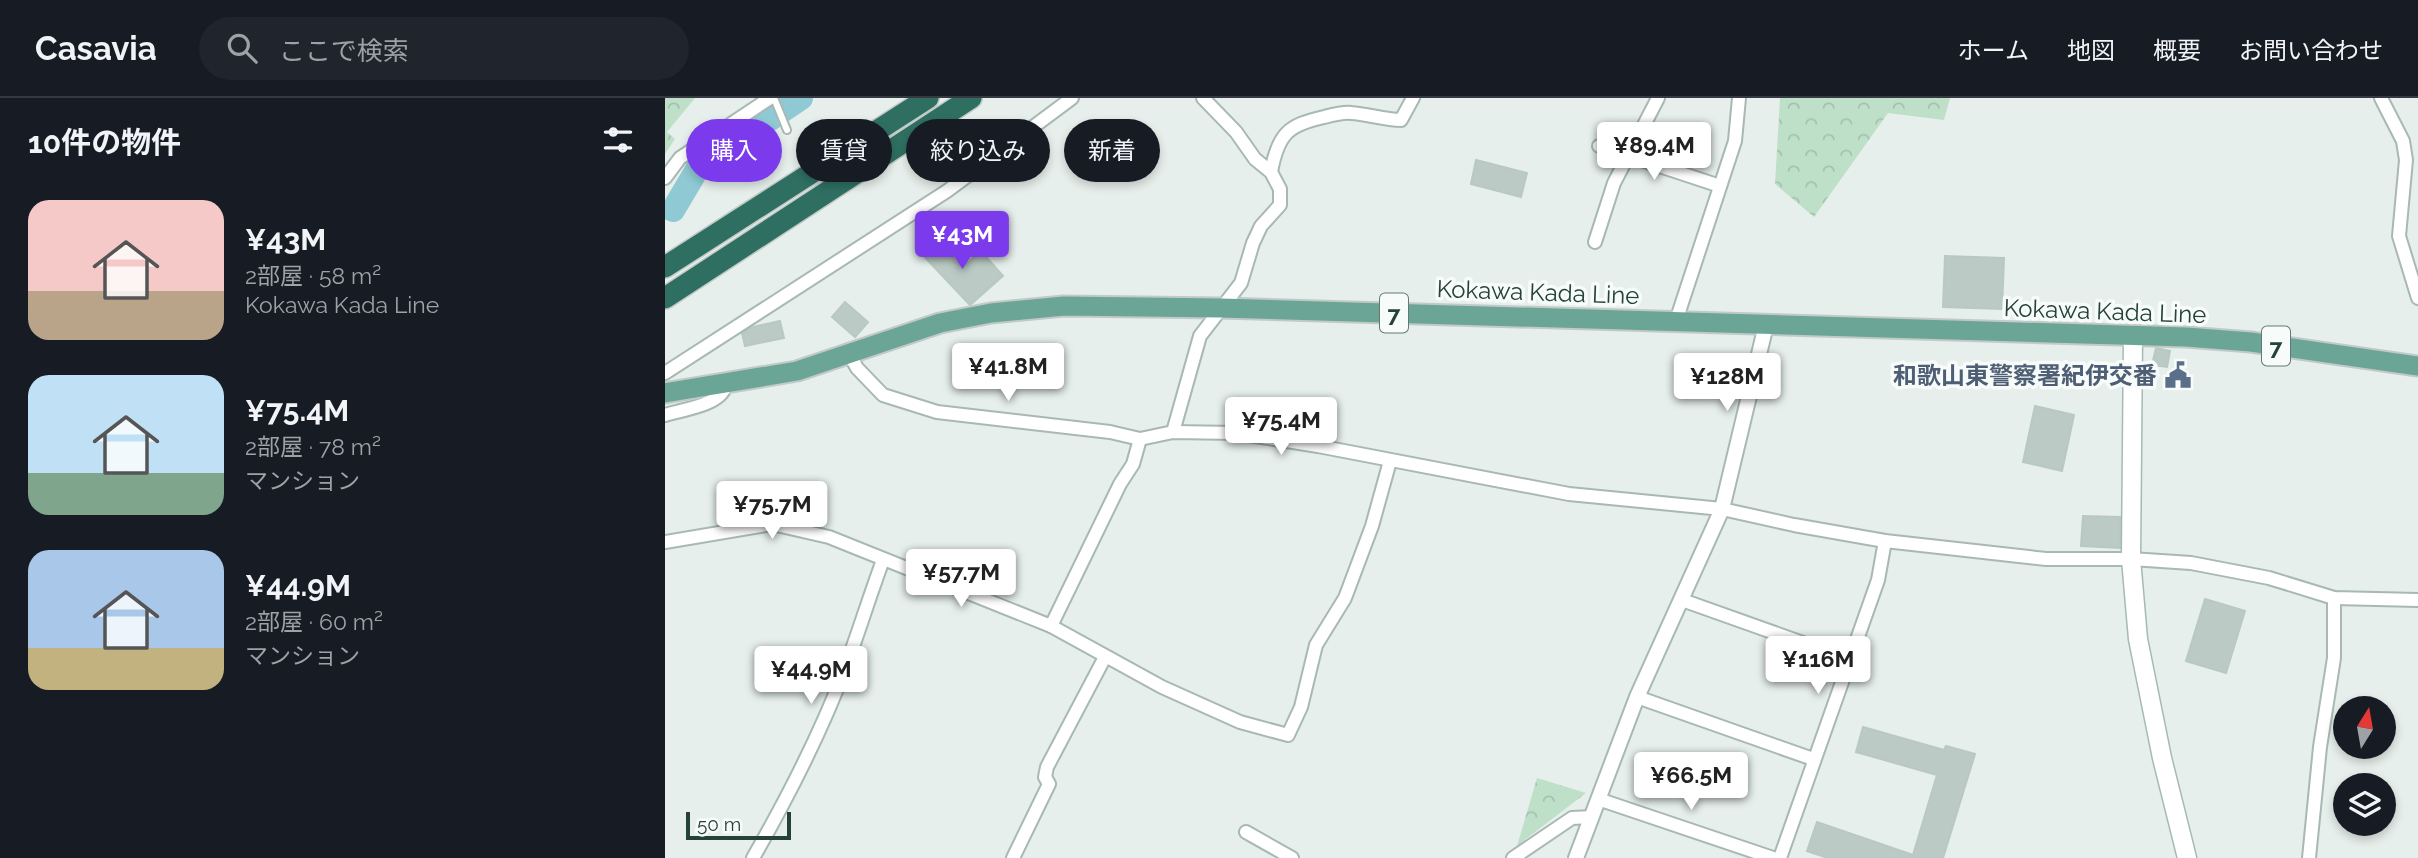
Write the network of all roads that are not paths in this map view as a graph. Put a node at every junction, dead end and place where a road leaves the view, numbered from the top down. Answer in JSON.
{"nodes":[{"id":1,"x":928,"y":98,"type":"edge"},
{"id":2,"x":971,"y":98,"type":"edge"},
{"id":3,"x":1072,"y":98,"type":"edge"},
{"id":4,"x":1203,"y":98,"type":"edge"},
{"id":5,"x":1413,"y":98,"type":"edge"},
{"id":6,"x":1658,"y":98,"type":"edge"},
{"id":7,"x":1739,"y":98,"type":"edge"},
{"id":8,"x":2381,"y":98,"type":"edge"},
{"id":9,"x":773,"y":99,"type":"edge"},
{"id":10,"x":787,"y":130,"type":"dead end"},
{"id":11,"x":1599,"y":146,"type":"dead end"},
{"id":12,"x":1627,"y":156,"type":"junction"},
{"id":13,"x":1271,"y":172,"type":"junction"},
{"id":14,"x":665,"y":178,"type":"edge"},
{"id":15,"x":1720,"y":186,"type":"junction"},
{"id":16,"x":1595,"y":242,"type":"dead end"},
{"id":17,"x":665,"y":267,"type":"edge"},
{"id":18,"x":665,"y":298,"type":"edge"},
{"id":19,"x":2418,"y":298,"type":"edge"},
{"id":20,"x":1221,"y":308,"type":"junction"},
{"id":21,"x":1676,"y":321,"type":"junction"},
{"id":22,"x":1766,"y":325,"type":"junction"},
{"id":23,"x":2133,"y":337,"type":"junction"},
{"id":24,"x":849,"y":354,"type":"junction"},
{"id":25,"x":2418,"y":366,"type":"edge"},
{"id":26,"x":665,"y":373,"type":"edge"},
{"id":27,"x":726,"y":383,"type":"junction"},
{"id":28,"x":665,"y":393,"type":"edge"},
{"id":29,"x":665,"y":415,"type":"edge"},
{"id":30,"x":1173,"y":432,"type":"junction"},
{"id":31,"x":1140,"y":439,"type":"junction"},
{"id":32,"x":1391,"y":461,"type":"junction"},
{"id":33,"x":1722,"y":509,"type":"junction"},
{"id":34,"x":1885,"y":541,"type":"junction"},
{"id":35,"x":665,"y":542,"type":"edge"},
{"id":36,"x":2131,"y":559,"type":"junction"},
{"id":37,"x":883,"y":560,"type":"junction"},
{"id":38,"x":2334,"y":598,"type":"junction"},
{"id":39,"x":1682,"y":600,"type":"junction"},
{"id":40,"x":2418,"y":600,"type":"edge"},
{"id":41,"x":1051,"y":626,"type":"junction"},
{"id":42,"x":1105,"y":657,"type":"junction"},
{"id":43,"x":1848,"y":659,"type":"junction"},
{"id":44,"x":1637,"y":697,"type":"junction"},
{"id":45,"x":1814,"y":759,"type":"junction"},
{"id":46,"x":1598,"y":799,"type":"junction"},
{"id":47,"x":1592,"y":817,"type":"junction"},
{"id":48,"x":1246,"y":832,"type":"dead end"},
{"id":49,"x":753,"y":858,"type":"edge"},
{"id":50,"x":1013,"y":858,"type":"edge"},
{"id":51,"x":1291,"y":858,"type":"edge"},
{"id":52,"x":1513,"y":858,"type":"edge"},
{"id":53,"x":1576,"y":858,"type":"edge"},
{"id":54,"x":1773,"y":858,"type":"edge"},
{"id":55,"x":1780,"y":858,"type":"edge"},
{"id":56,"x":2187,"y":858,"type":"edge"},
{"id":57,"x":2309,"y":858,"type":"edge"}],
"edges":[{"from":1,"to":17,"type":"highway"},
{"from":2,"to":18,"type":"highway"},
{"from":3,"to":26,"type":"street"},
{"from":4,"to":13,"type":"street"},
{"from":5,"to":13,"type":"street"},
{"from":6,"to":12,"type":"street"},
{"from":7,"to":15,"type":"street"},
{"from":8,"to":19,"type":"street"},
{"from":9,"to":10,"type":"lane"},
{"from":9,"to":14,"type":"street"},
{"from":11,"to":12,"type":"street"},
{"from":12,"to":15,"type":"street"},
{"from":12,"to":16,"type":"street"},
{"from":13,"to":20,"type":"street"},
{"from":15,"to":21,"type":"street"},
{"from":20,"to":21,"type":"main road","name":"Kokawa Kada Line","number":"7"},
{"from":20,"to":24,"type":"main road","name":"Kokawa Kada Line","number":"7"},
{"from":20,"to":30,"type":"street"},
{"from":21,"to":22,"type":"main road","name":"Kokawa Kada Line","number":"7"},
{"from":22,"to":23,"type":"main road","name":"Kokawa Kada Line","number":"7"},
{"from":22,"to":33,"type":"street"},
{"from":23,"to":25,"type":"main road","name":"Kokawa Kada Line","number":"7"},
{"from":23,"to":36,"type":"main road"},
{"from":24,"to":27,"type":"main road","name":"Kokawa Kada Line","number":"7"},
{"from":24,"to":31,"type":"street"},
{"from":27,"to":28,"type":"main road","name":"Kokawa Kada Line","number":"7"},
{"from":27,"to":29,"type":"street"},
{"from":30,"to":31,"type":"street"},
{"from":30,"to":32,"type":"street"},
{"from":31,"to":41,"type":"street"},
{"from":32,"to":33,"type":"street"},
{"from":32,"to":42,"type":"street"},
{"from":33,"to":34,"type":"street"},
{"from":33,"to":39,"type":"street"},
{"from":34,"to":36,"type":"street"},
{"from":34,"to":43,"type":"street"},
{"from":35,"to":37,"type":"street"},
{"from":36,"to":38,"type":"street"},
{"from":36,"to":56,"type":"main road"},
{"from":37,"to":41,"type":"street"},
{"from":37,"to":49,"type":"street"},
{"from":38,"to":40,"type":"street"},
{"from":38,"to":57,"type":"street"},
{"from":39,"to":43,"type":"street"},
{"from":39,"to":44,"type":"street"},
{"from":41,"to":42,"type":"street"},
{"from":42,"to":50,"type":"street"},
{"from":43,"to":45,"type":"street"},
{"from":44,"to":45,"type":"street"},
{"from":44,"to":46,"type":"street"},
{"from":45,"to":55,"type":"street"},
{"from":46,"to":47,"type":"street"},
{"from":46,"to":54,"type":"street"},
{"from":47,"to":52,"type":"street"},
{"from":47,"to":53,"type":"street"},
{"from":48,"to":51,"type":"street"}]}
